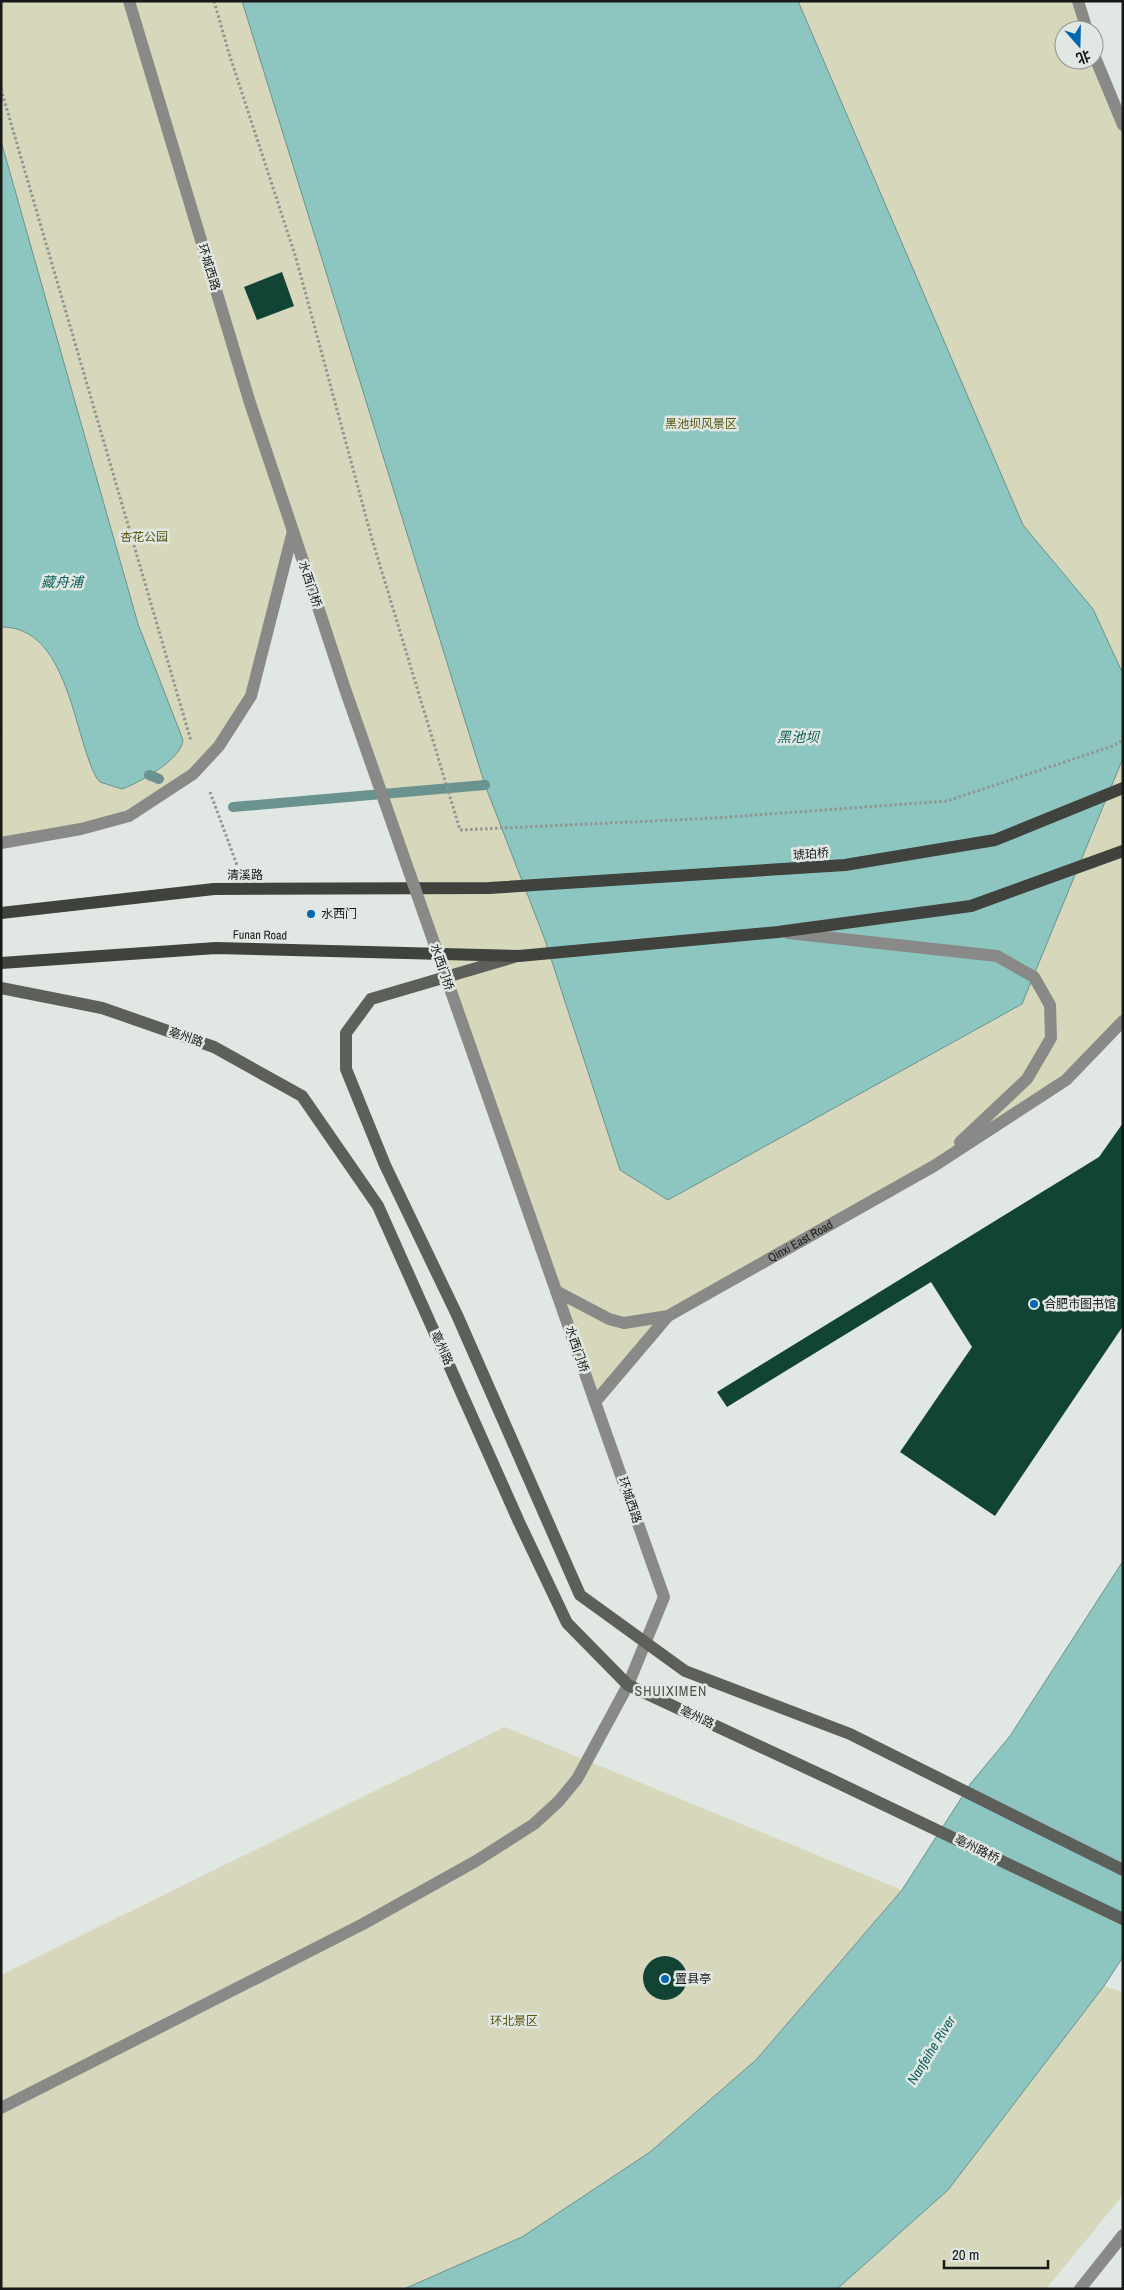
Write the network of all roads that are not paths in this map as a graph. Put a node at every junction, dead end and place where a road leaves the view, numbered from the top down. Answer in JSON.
{"nodes":[{"id":1,"x":129,"y":1,"type":"edge"},
{"id":2,"x":1078,"y":1,"type":"edge"},
{"id":3,"x":1084,"y":20,"type":"edge"},
{"id":4,"x":1100,"y":70,"type":"edge"},
{"id":5,"x":1123,"y":125,"type":"edge"},
{"id":6,"x":293,"y":531,"type":"junction"},
{"id":7,"x":1123,"y":788,"type":"edge"},
{"id":8,"x":1,"y":843,"type":"edge"},
{"id":9,"x":1123,"y":851,"type":"edge"},
{"id":10,"x":489,"y":888,"type":"joint"},
{"id":11,"x":1,"y":913,"type":"edge"},
{"id":12,"x":778,"y":932,"type":"junction"},
{"id":13,"x":519,"y":956,"type":"junction"},
{"id":14,"x":1,"y":963,"type":"edge"},
{"id":15,"x":1,"y":988,"type":"edge"},
{"id":16,"x":1123,"y":1020,"type":"edge"},
{"id":17,"x":934,"y":1166,"type":"junction"},
{"id":18,"x":556,"y":1291,"type":"junction"},
{"id":19,"x":668,"y":1316,"type":"junction"},
{"id":20,"x":595,"y":1402,"type":"junction"},
{"id":21,"x":646,"y":1643,"type":"junction"},
{"id":22,"x":628,"y":1685,"type":"junction"},
{"id":23,"x":830,"y":1779,"type":"joint"},
{"id":24,"x":1123,"y":1870,"type":"edge"},
{"id":25,"x":1123,"y":1920,"type":"edge"},
{"id":26,"x":1,"y":2108,"type":"edge"},
{"id":27,"x":1123,"y":2235,"type":"edge"},
{"id":28,"x":1080,"y":2289,"type":"edge"}],
"edges":[{"from":1,"to":6,"type":"street","name":"环城西路"},
{"from":2,"to":3,"type":"street"},
{"from":4,"to":5,"type":"street"},
{"from":6,"to":8,"type":"street","bridge":true},
{"from":6,"to":18,"type":"street","name":"水西门桥","bridge":true},
{"from":7,"to":10,"type":"main road","name":"琥珀桥"},
{"from":9,"to":12,"type":"main road"},
{"from":10,"to":11,"type":"main road","name":"清溪路"},
{"from":12,"to":13,"type":"main road"},
{"from":12,"to":17,"type":"street"},
{"from":13,"to":14,"type":"main road","name":"Funan Road"},
{"from":13,"to":21,"type":"main road"},
{"from":15,"to":22,"type":"main road","name":"亳州路"},
{"from":16,"to":17,"type":"street"},
{"from":17,"to":19,"type":"street","name":"Qinxi East Road"},
{"from":18,"to":19,"type":"street"},
{"from":18,"to":20,"type":"street","name":"水西门桥","bridge":true},
{"from":19,"to":20,"type":"street"},
{"from":20,"to":21,"type":"street","name":"环城西路"},
{"from":21,"to":22,"type":"street"},
{"from":21,"to":24,"type":"main road"},
{"from":22,"to":23,"type":"main road","name":"亳州路"},
{"from":22,"to":26,"type":"street"},
{"from":23,"to":25,"type":"main road","name":"亳州路桥"},
{"from":27,"to":28,"type":"street"}]}
